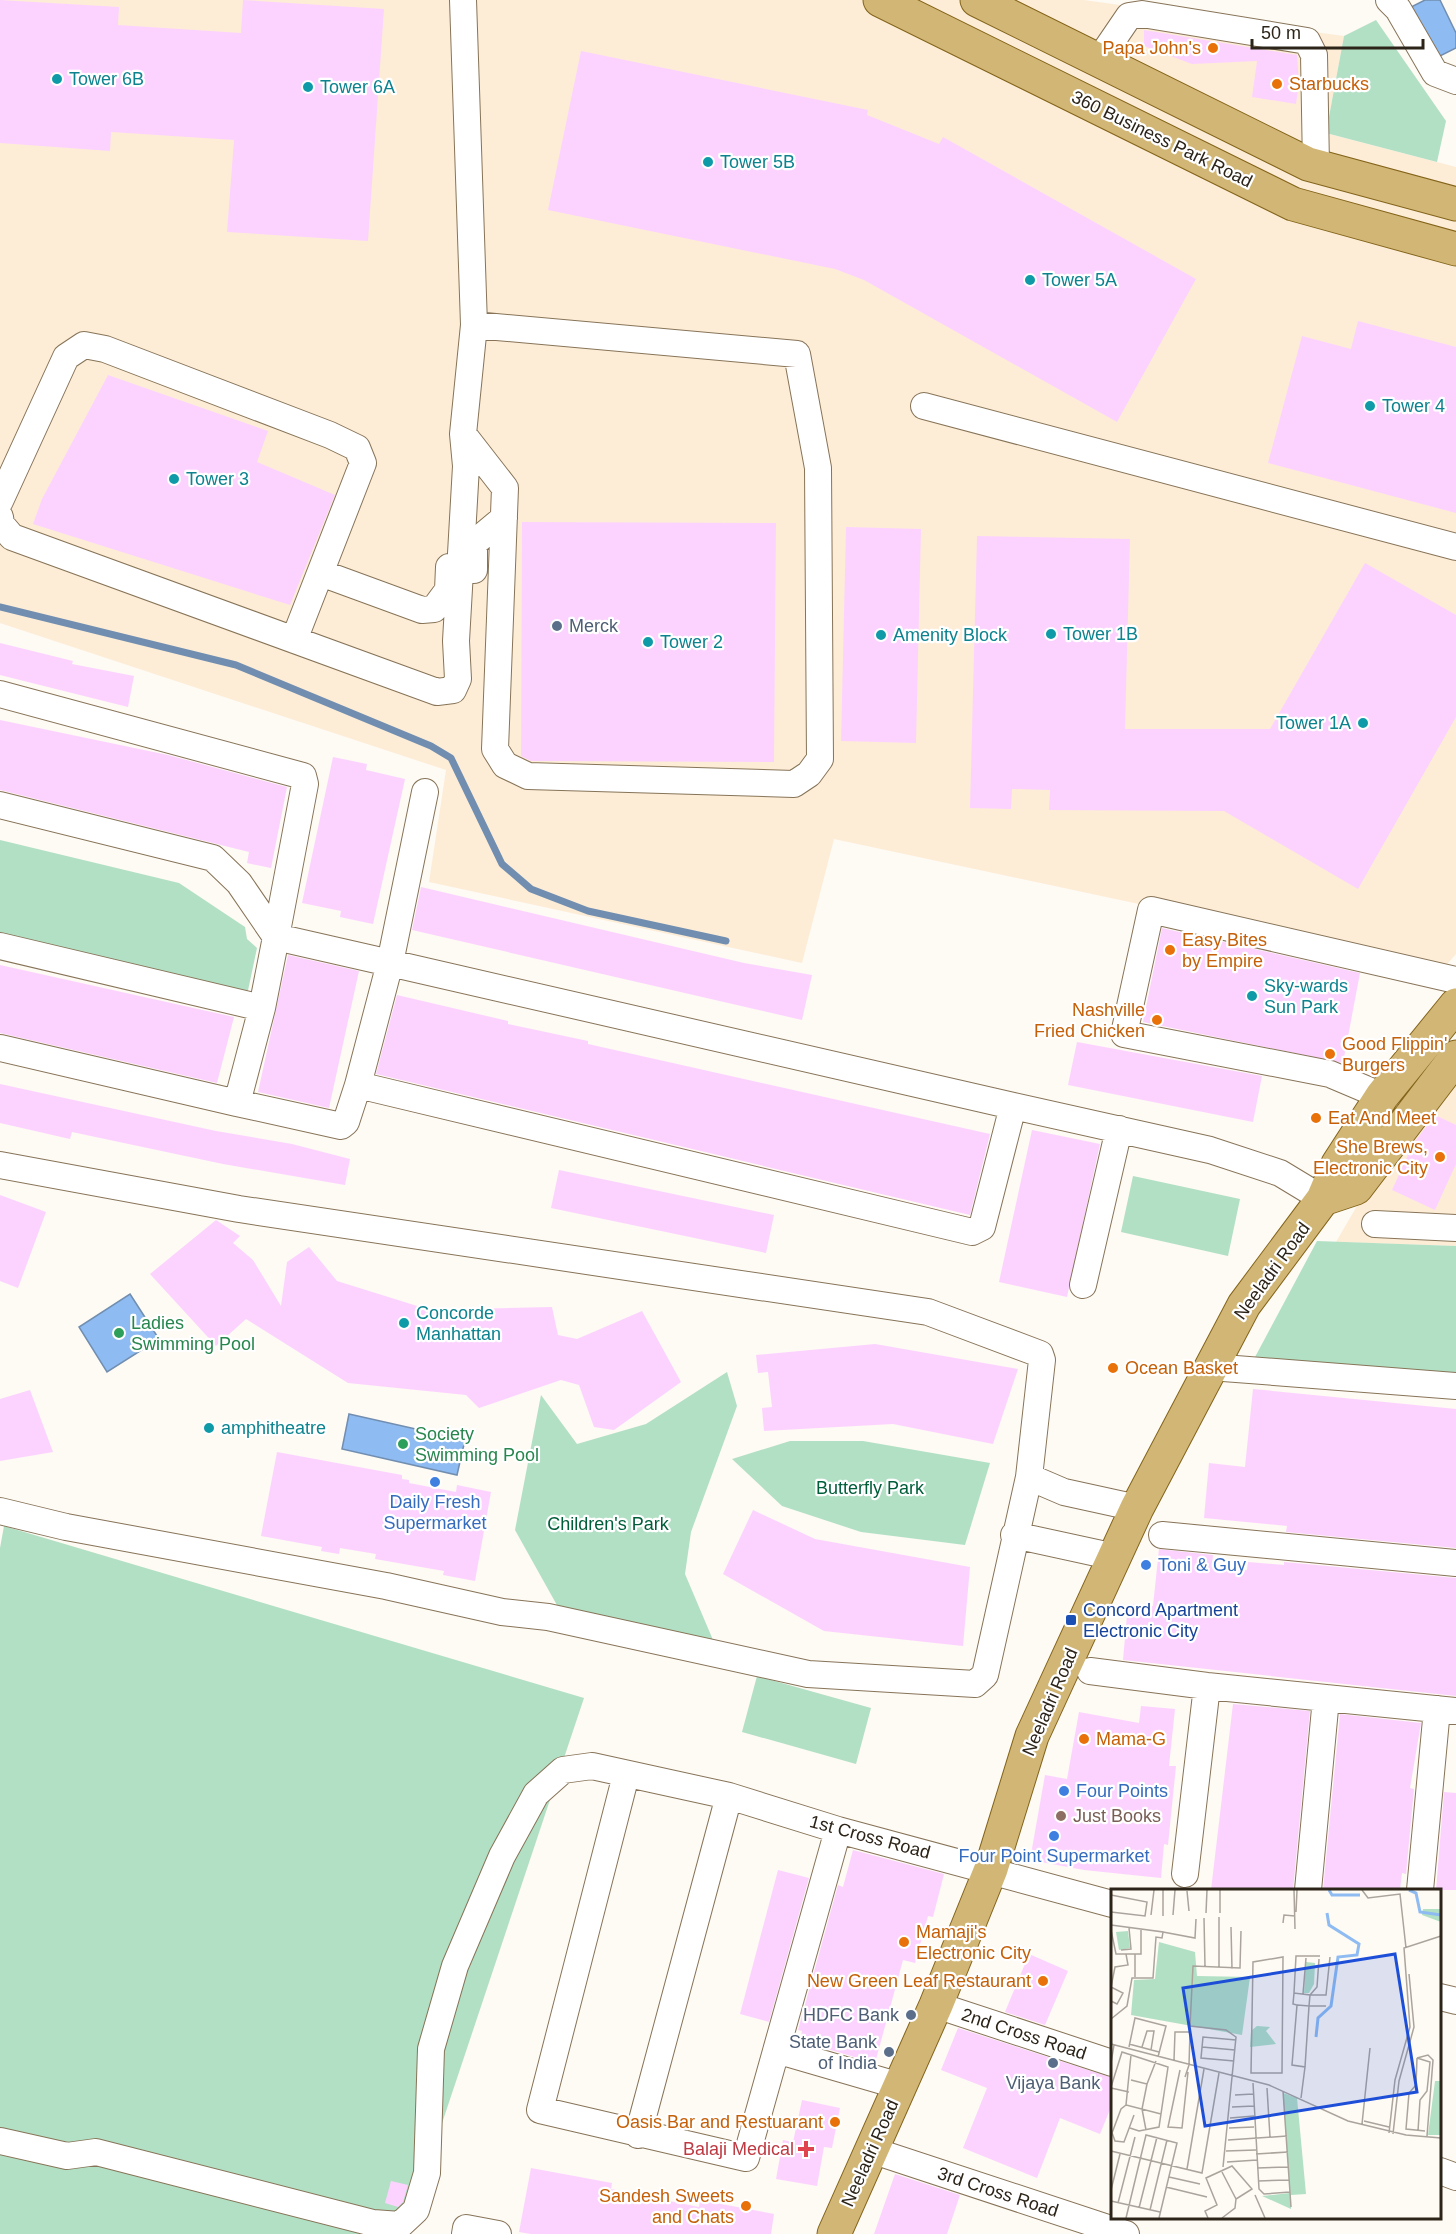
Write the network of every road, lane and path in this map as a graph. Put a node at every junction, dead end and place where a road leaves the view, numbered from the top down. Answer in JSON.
{"nodes":[{"id":1,"x":463,"y":0,"type":"edge"},
{"id":2,"x":880,"y":0,"type":"edge"},
{"id":3,"x":977,"y":0,"type":"edge"},
{"id":4,"x":1389,"y":0,"type":"edge"},
{"id":5,"x":1099,"y":60,"type":"junction"},
{"id":6,"x":1456,"y":81,"type":"edge"},
{"id":7,"x":1316,"y":166,"type":"junction"},
{"id":8,"x":1456,"y":204,"type":"edge"},
{"id":9,"x":1456,"y":249,"type":"edge"},
{"id":10,"x":474,"y":325,"type":"junction"},
{"id":11,"x":924,"y":406,"type":"dead end"},
{"id":12,"x":463,"y":434,"type":"junction"},
{"id":13,"x":466,"y":466,"type":"junction"},
{"id":14,"x":0,"y":501,"type":"edge"},
{"id":15,"x":0,"y":517,"type":"edge"},
{"id":16,"x":504,"y":518,"type":"junction"},
{"id":17,"x":1456,"y":548,"type":"edge"},
{"id":18,"x":321,"y":573,"type":"junction"},
{"id":19,"x":294,"y":640,"type":"junction"},
{"id":20,"x":472,"y":644,"type":"dead end"},
{"id":21,"x":0,"y":694,"type":"edge"},
{"id":22,"x":425,"y":792,"type":"dead end"},
{"id":23,"x":0,"y":805,"type":"edge"},
{"id":24,"x":276,"y":937,"type":"junction"},
{"id":25,"x":0,"y":946,"type":"edge"},
{"id":26,"x":390,"y":963,"type":"junction"},
{"id":27,"x":1456,"y":980,"type":"edge"},
{"id":28,"x":262,"y":1008,"type":"junction"},
{"id":29,"x":1454,"y":1012,"type":"edge"},
{"id":30,"x":0,"y":1048,"type":"edge"},
{"id":31,"x":1451,"y":1073,"type":"edge"},
{"id":32,"x":358,"y":1085,"type":"junction"},
{"id":33,"x":1382,"y":1096,"type":"junction"},
{"id":34,"x":237,"y":1103,"type":"junction"},
{"id":35,"x":1013,"y":1106,"type":"junction"},
{"id":36,"x":1119,"y":1129,"type":"junction"},
{"id":37,"x":0,"y":1165,"type":"edge"},
{"id":38,"x":1323,"y":1199,"type":"junction"},
{"id":39,"x":1375,"y":1224,"type":"dead end"},
{"id":40,"x":1456,"y":1228,"type":"edge"},
{"id":41,"x":1083,"y":1285,"type":"dead end"},
{"id":42,"x":1210,"y":1367,"type":"junction"},
{"id":43,"x":1456,"y":1386,"type":"edge"},
{"id":44,"x":1029,"y":1477,"type":"junction"},
{"id":45,"x":1137,"y":1508,"type":"junction"},
{"id":46,"x":0,"y":1511,"type":"edge"},
{"id":47,"x":1014,"y":1535,"type":"junction"},
{"id":48,"x":1162,"y":1535,"type":"dead end"},
{"id":49,"x":1115,"y":1557,"type":"junction"},
{"id":50,"x":1456,"y":1563,"type":"edge"},
{"id":51,"x":1090,"y":1671,"type":"dead end"},
{"id":52,"x":1207,"y":1686,"type":"junction"},
{"id":53,"x":1326,"y":1698,"type":"junction"},
{"id":54,"x":1446,"y":1710,"type":"edge"},
{"id":55,"x":626,"y":1776,"type":"junction"},
{"id":56,"x":729,"y":1796,"type":"junction"},
{"id":57,"x":838,"y":1830,"type":"junction"},
{"id":58,"x":991,"y":1869,"type":"junction"},
{"id":59,"x":1185,"y":1874,"type":"dead end"},
{"id":60,"x":1308,"y":1889,"type":"edge"},
{"id":61,"x":1420,"y":1889,"type":"edge"},
{"id":62,"x":1111,"y":1903,"type":"edge"},
{"id":63,"x":1441,"y":1996,"type":"edge"},
{"id":64,"x":1456,"y":2001,"type":"edge"},
{"id":65,"x":936,"y":2004,"type":"junction"},
{"id":66,"x":790,"y":2054,"type":"dead end"},
{"id":67,"x":1111,"y":2062,"type":"edge"},
{"id":68,"x":900,"y":2086,"type":"junction"},
{"id":69,"x":638,"y":2134,"type":"junction"},
{"id":70,"x":0,"y":2142,"type":"edge"},
{"id":71,"x":871,"y":2150,"type":"junction"},
{"id":72,"x":1441,"y":2171,"type":"edge"},
{"id":73,"x":1456,"y":2177,"type":"edge"},
{"id":74,"x":465,"y":2234,"type":"edge"},
{"id":75,"x":498,"y":2234,"type":"edge"},
{"id":76,"x":834,"y":2234,"type":"edge"},
{"id":77,"x":1126,"y":2234,"type":"edge"}],
"edges":[{"from":1,"to":10,"type":"street"},
{"from":2,"to":9,"type":"main road","name":"360 Business Park Road"},
{"from":3,"to":5,"type":"main road"},
{"from":4,"to":6,"type":"street"},
{"from":5,"to":7,"type":"main road"},
{"from":5,"to":7,"type":"street"},
{"from":7,"to":8,"type":"main road"},
{"from":10,"to":12,"type":"street"},
{"from":10,"to":16,"type":"street"},
{"from":11,"to":17,"type":"street"},
{"from":12,"to":13,"type":"street"},
{"from":12,"to":16,"type":"street"},
{"from":13,"to":18,"type":"street"},
{"from":13,"to":19,"type":"street"},
{"from":14,"to":18,"type":"street"},
{"from":15,"to":19,"type":"street"},
{"from":16,"to":20,"type":"street"},
{"from":18,"to":19,"type":"street"},
{"from":21,"to":24,"type":"street"},
{"from":22,"to":26,"type":"street"},
{"from":23,"to":24,"type":"street"},
{"from":24,"to":26,"type":"street"},
{"from":24,"to":28,"type":"street"},
{"from":25,"to":28,"type":"street"},
{"from":26,"to":32,"type":"street"},
{"from":26,"to":35,"type":"street"},
{"from":27,"to":33,"type":"street"},
{"from":28,"to":34,"type":"street"},
{"from":29,"to":33,"type":"main road","name":"Neeladri Road"},
{"from":30,"to":34,"type":"street"},
{"from":31,"to":38,"type":"main road"},
{"from":32,"to":34,"type":"street"},
{"from":32,"to":35,"type":"street"},
{"from":33,"to":38,"type":"main road","name":"Neeladri Road"},
{"from":35,"to":36,"type":"street"},
{"from":36,"to":38,"type":"street"},
{"from":36,"to":41,"type":"street"},
{"from":37,"to":44,"type":"street"},
{"from":38,"to":42,"type":"main road","name":"Neeladri Road"},
{"from":39,"to":40,"type":"street"},
{"from":42,"to":43,"type":"street"},
{"from":42,"to":45,"type":"main road","name":"Neeladri Road"},
{"from":44,"to":45,"type":"street"},
{"from":44,"to":47,"type":"street"},
{"from":45,"to":49,"type":"main road","name":"Neeladri Road"},
{"from":46,"to":47,"type":"street"},
{"from":47,"to":49,"type":"street"},
{"from":48,"to":50,"type":"street"},
{"from":49,"to":58,"type":"main road","name":"Neeladri Road"},
{"from":51,"to":52,"type":"street"},
{"from":52,"to":53,"type":"street"},
{"from":52,"to":59,"type":"street"},
{"from":53,"to":54,"type":"street"},
{"from":53,"to":60,"type":"street"},
{"from":54,"to":61,"type":"street"},
{"from":55,"to":56,"type":"street","name":"1st Cross Road"},
{"from":55,"to":69,"type":"street"},
{"from":55,"to":70,"type":"street","name":"1st Cross Road"},
{"from":56,"to":57,"type":"street","name":"1st Cross Road"},
{"from":56,"to":69,"type":"street"},
{"from":57,"to":58,"type":"street","name":"1st Cross Road"},
{"from":57,"to":69,"type":"street"},
{"from":58,"to":62,"type":"street","name":"1st Cross Road"},
{"from":58,"to":65,"type":"main road","name":"Neeladri Road"},
{"from":63,"to":64,"type":"street"},
{"from":65,"to":67,"type":"street","name":"2nd Cross Road"},
{"from":65,"to":68,"type":"main road","name":"Neeladri Road"},
{"from":66,"to":68,"type":"street"},
{"from":68,"to":71,"type":"main road","name":"Neeladri Road"},
{"from":71,"to":76,"type":"main road","name":"Neeladri Road"},
{"from":71,"to":77,"type":"street","name":"3rd Cross Road"},
{"from":72,"to":73,"type":"street"},
{"from":74,"to":75,"type":"street"}]}
